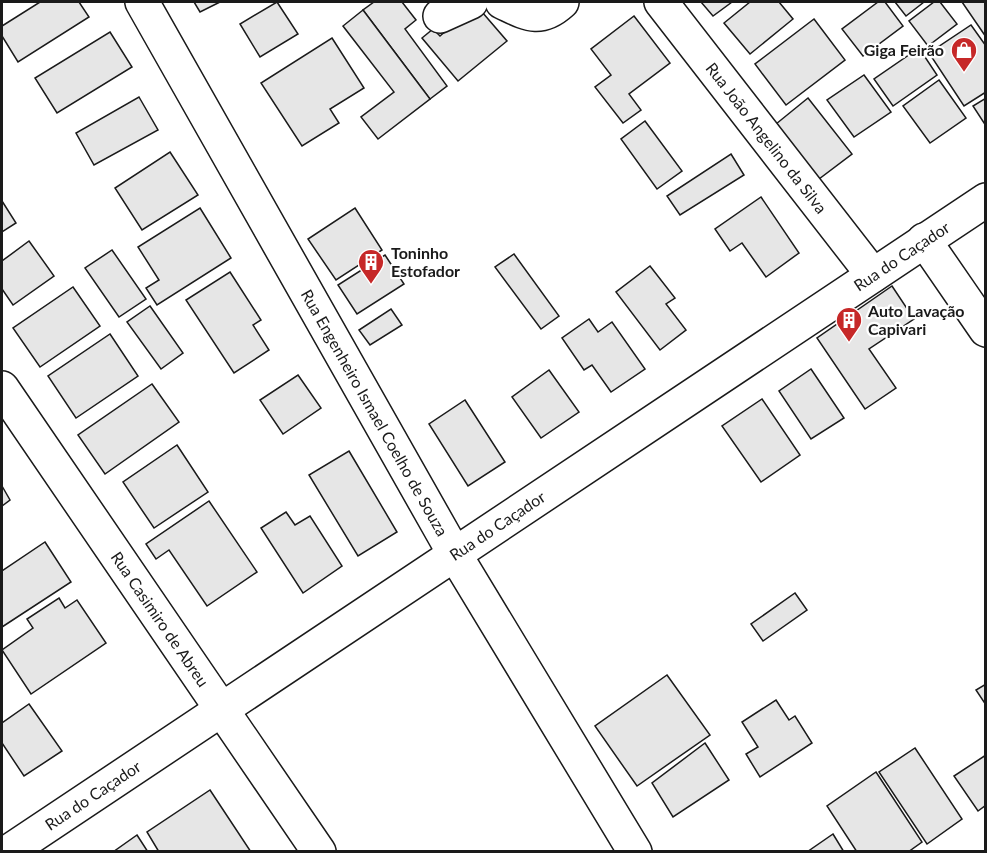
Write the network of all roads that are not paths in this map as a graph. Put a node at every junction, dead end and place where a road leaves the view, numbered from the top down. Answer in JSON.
{"nodes":[{"id":1,"x":142,"y":2,"type":"edge"},
{"id":2,"x":471,"y":2,"type":"edge"},
{"id":3,"x":502,"y":2,"type":"edge"},
{"id":4,"x":562,"y":2,"type":"edge"},
{"id":5,"x":661,"y":2,"type":"edge"},
{"id":6,"x":440,"y":16,"type":"dead end"},
{"id":7,"x":986,"y":200,"type":"edge"},
{"id":8,"x":924,"y":240,"type":"junction"},
{"id":9,"x":873,"y":275,"type":"junction"},
{"id":10,"x":986,"y":330,"type":"edge"},
{"id":11,"x":2,"y":388,"type":"edge"},
{"id":12,"x":454,"y":553,"type":"junction"},
{"id":13,"x":221,"y":709,"type":"junction"},
{"id":14,"x":8,"y":852,"type":"edge"},
{"id":15,"x":319,"y":852,"type":"edge"},
{"id":16,"x":635,"y":852,"type":"edge"}],
"edges":[{"from":1,"to":12,"type":"street","name":"Rua Engenheiro Ismael Coelho de Souza"},
{"from":2,"to":6,"type":"street"},
{"from":3,"to":4,"type":"street"},
{"from":5,"to":9,"type":"street","name":"Rua João Angelino da Silva"},
{"from":7,"to":8,"type":"street","name":"Rua do Caçador"},
{"from":8,"to":9,"type":"street","name":"Rua do Caçador"},
{"from":8,"to":10,"type":"street"},
{"from":9,"to":12,"type":"street","name":"Rua do Caçador"},
{"from":11,"to":13,"type":"street","name":"Rua Casimiro de Abreu"},
{"from":12,"to":13,"type":"street","name":"Rua do Caçador"},
{"from":12,"to":16,"type":"street","name":"Rua Engenheiro Ismael Coelho de Souza"},
{"from":13,"to":14,"type":"street","name":"Rua do Caçador"},
{"from":13,"to":15,"type":"street","name":"Rua Casimiro de Abreu"}]}
